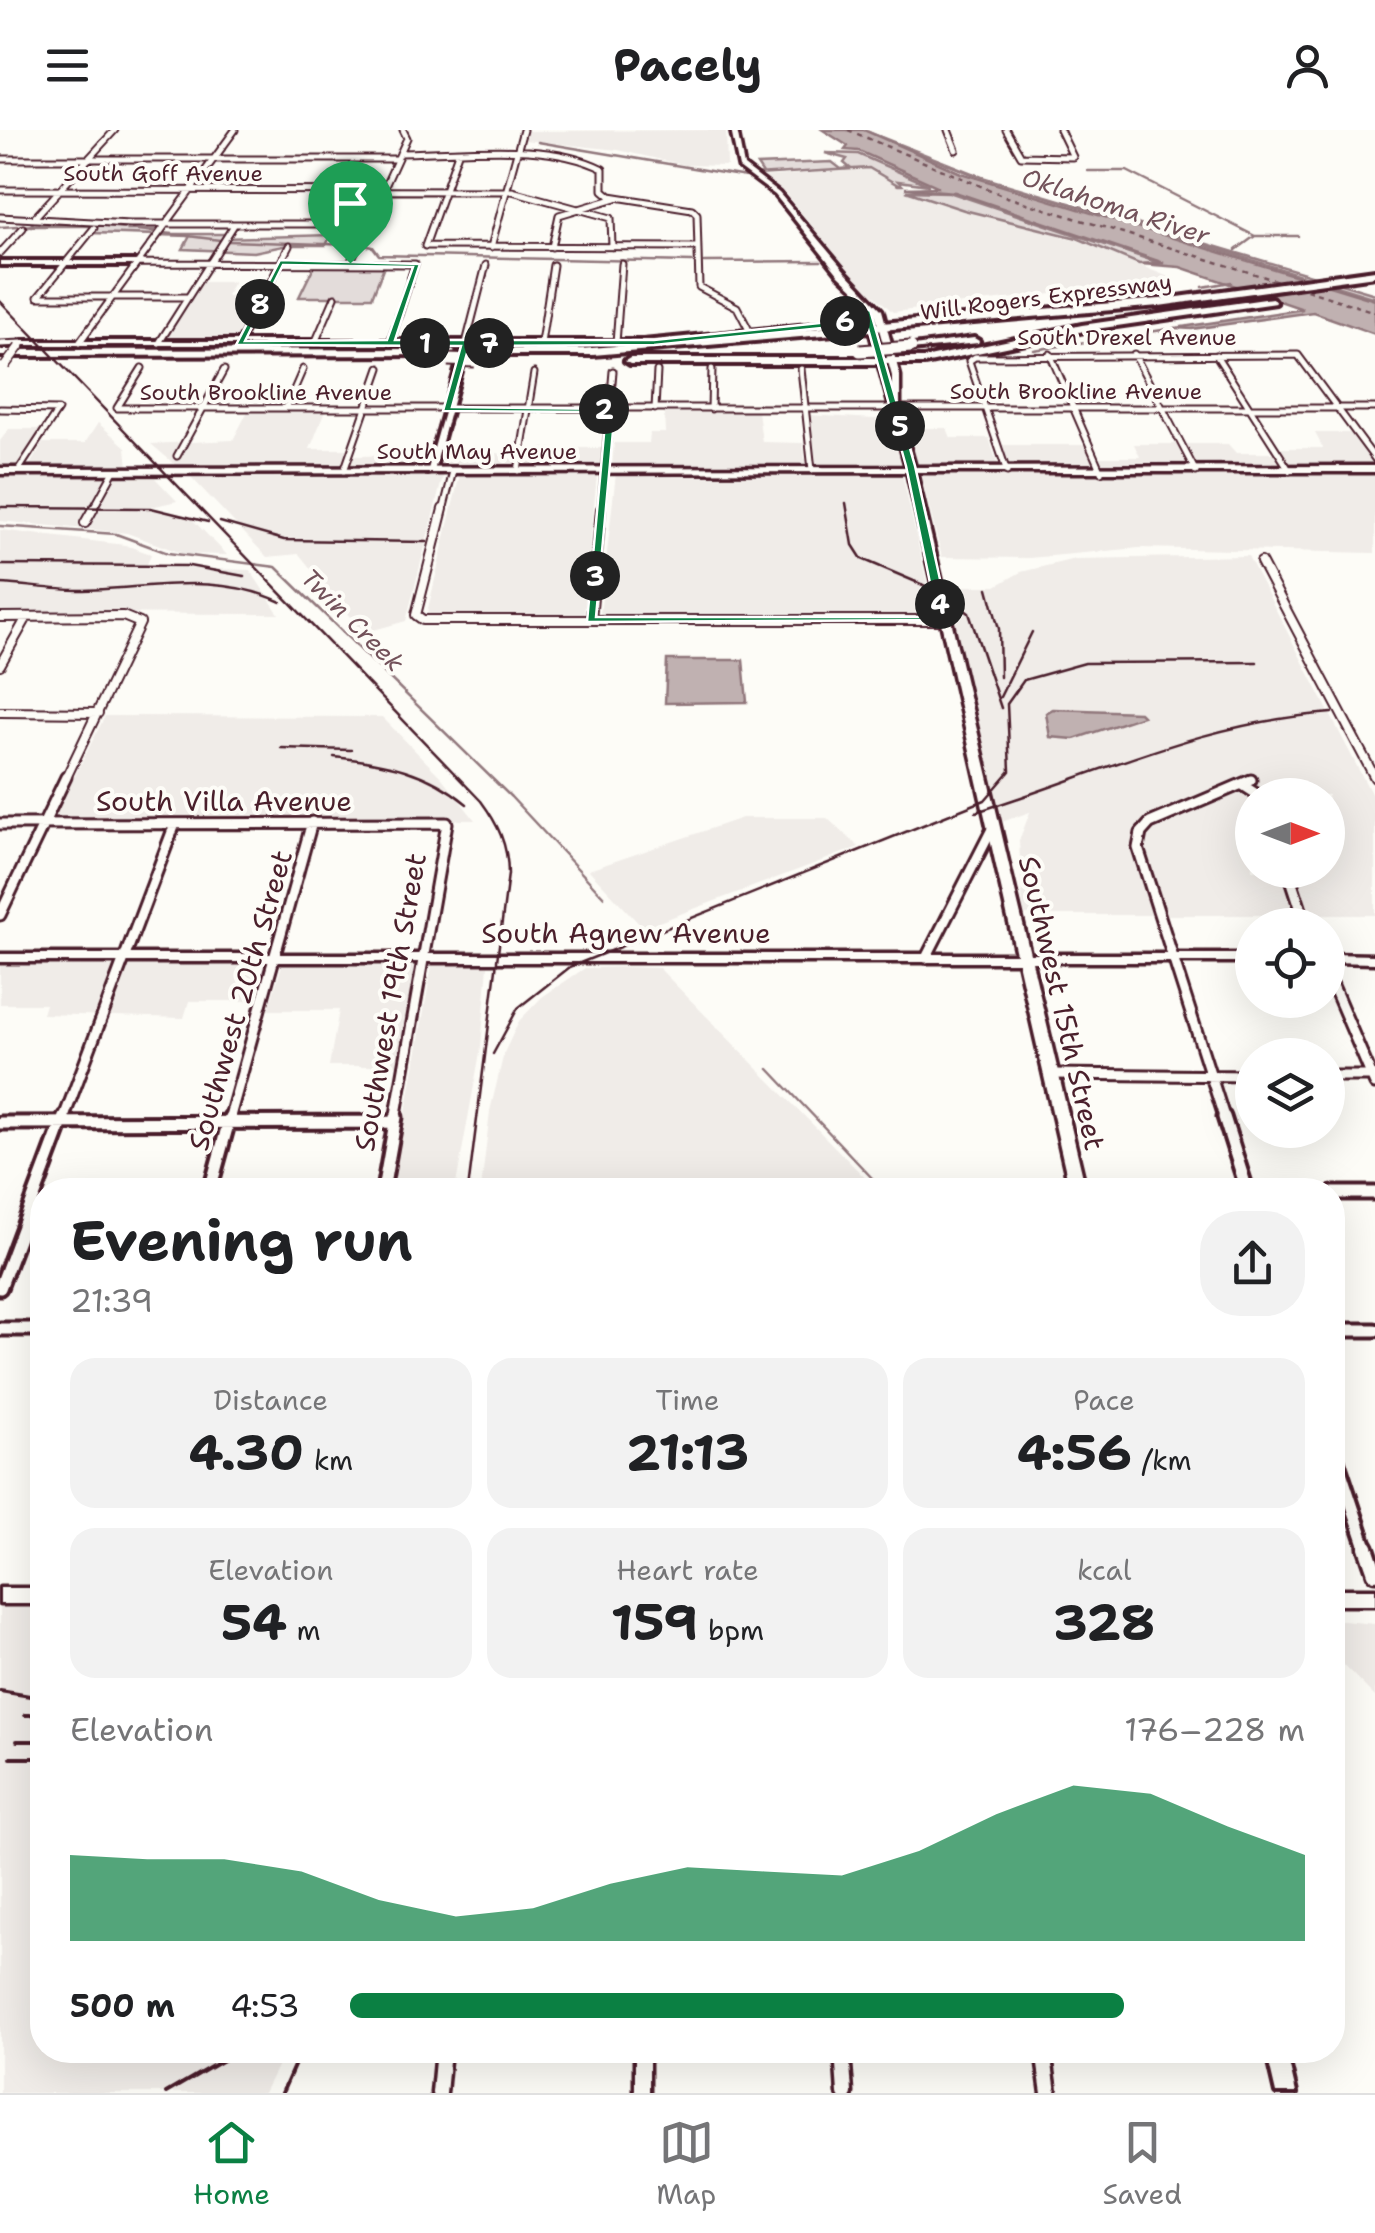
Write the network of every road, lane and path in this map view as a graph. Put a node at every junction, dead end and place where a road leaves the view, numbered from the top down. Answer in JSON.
{"nodes":[{"id":1,"x":115,"y":130,"type":"edge"},
{"id":2,"x":235,"y":130,"type":"edge"},
{"id":3,"x":403,"y":130,"type":"edge"},
{"id":4,"x":523,"y":130,"type":"edge"},
{"id":5,"x":734,"y":130,"type":"edge"},
{"id":6,"x":948,"y":130,"type":"edge"},
{"id":7,"x":1006,"y":130,"type":"edge"},
{"id":8,"x":1060,"y":130,"type":"edge"},
{"id":9,"x":956,"y":150,"type":"dead end"},
{"id":10,"x":458,"y":153,"type":"junction"},
{"id":11,"x":516,"y":153,"type":"junction"},
{"id":12,"x":398,"y":156,"type":"junction"},
{"id":13,"x":0,"y":159,"type":"edge"},
{"id":14,"x":88,"y":159,"type":"junction"},
{"id":15,"x":212,"y":159,"type":"junction"},
{"id":16,"x":0,"y":190,"type":"edge"},
{"id":17,"x":58,"y":190,"type":"junction"},
{"id":18,"x":188,"y":190,"type":"junction"},
{"id":19,"x":384,"y":190,"type":"junction"},
{"id":20,"x":445,"y":191,"type":"junction"},
{"id":21,"x":506,"y":191,"type":"junction"},
{"id":22,"x":616,"y":198,"type":"junction"},
{"id":23,"x":578,"y":208,"type":"junction"},
{"id":24,"x":0,"y":216,"type":"edge"},
{"id":25,"x":35,"y":216,"type":"junction"},
{"id":26,"x":301,"y":224,"type":"junction"},
{"id":27,"x":368,"y":224,"type":"junction"},
{"id":28,"x":164,"y":225,"type":"junction"},
{"id":29,"x":234,"y":225,"type":"junction"},
{"id":30,"x":24,"y":228,"type":"dead end"},
{"id":31,"x":94,"y":228,"type":"dead end"},
{"id":32,"x":296,"y":234,"type":"dead end"},
{"id":33,"x":289,"y":246,"type":"dead end"},
{"id":34,"x":492,"y":247,"type":"junction"},
{"id":35,"x":552,"y":247,"type":"junction"},
{"id":36,"x":612,"y":247,"type":"junction"},
{"id":37,"x":698,"y":247,"type":"junction"},
{"id":38,"x":0,"y":253,"type":"edge"},
{"id":39,"x":0,"y":263,"type":"edge"},
{"id":40,"x":64,"y":263,"type":"junction"},
{"id":41,"x":208,"y":263,"type":"junction"},
{"id":42,"x":280,"y":263,"type":"junction"},
{"id":43,"x":350,"y":263,"type":"junction"},
{"id":44,"x":136,"y":264,"type":"junction"},
{"id":45,"x":553,"y":264,"type":"dead end"},
{"id":46,"x":622,"y":264,"type":"dead end"},
{"id":47,"x":486,"y":265,"type":"dead end"},
{"id":48,"x":1375,"y":272,"type":"edge"},
{"id":49,"x":1372,"y":287,"type":"edge"},
{"id":50,"x":863,"y":296,"type":"junction"},
{"id":51,"x":112,"y":297,"type":"junction"},
{"id":52,"x":187,"y":297,"type":"junction"},
{"id":53,"x":335,"y":297,"type":"dead end"},
{"id":54,"x":1170,"y":301,"type":"junction"},
{"id":55,"x":867,"y":312,"type":"junction"},
{"id":56,"x":879,"y":312,"type":"junction"},
{"id":57,"x":877,"y":326,"type":"junction"},
{"id":58,"x":1094,"y":326,"type":"junction"},
{"id":59,"x":750,"y":332,"type":"junction"},
{"id":60,"x":158,"y":343,"type":"junction"},
{"id":61,"x":239,"y":343,"type":"junction"},
{"id":62,"x":315,"y":343,"type":"junction"},
{"id":63,"x":390,"y":343,"type":"junction"},
{"id":64,"x":540,"y":343,"type":"junction"},
{"id":65,"x":616,"y":343,"type":"junction"},
{"id":66,"x":0,"y":344,"type":"edge"},
{"id":67,"x":79,"y":344,"type":"junction"},
{"id":68,"x":21,"y":345,"type":"junction"},
{"id":69,"x":860,"y":345,"type":"junction"},
{"id":70,"x":472,"y":352,"type":"junction"},
{"id":71,"x":580,"y":352,"type":"junction"},
{"id":72,"x":0,"y":353,"type":"edge"},
{"id":73,"x":1050,"y":354,"type":"junction"},
{"id":74,"x":1134,"y":354,"type":"junction"},
{"id":75,"x":1216,"y":354,"type":"junction"},
{"id":76,"x":449,"y":356,"type":"junction"},
{"id":77,"x":879,"y":362,"type":"junction"},
{"id":78,"x":2,"y":366,"type":"edge"},
{"id":79,"x":610,"y":366,"type":"junction"},
{"id":80,"x":142,"y":368,"type":"dead end"},
{"id":81,"x":380,"y":368,"type":"dead end"},
{"id":82,"x":303,"y":369,"type":"dead end"},
{"id":83,"x":712,"y":369,"type":"dead end"},
{"id":84,"x":801,"y":369,"type":"dead end"},
{"id":85,"x":894,"y":369,"type":"junction"},
{"id":86,"x":224,"y":370,"type":"dead end"},
{"id":87,"x":657,"y":371,"type":"dead end"},
{"id":88,"x":534,"y":372,"type":"dead end"},
{"id":89,"x":882,"y":376,"type":"junction"},
{"id":90,"x":286,"y":408,"type":"junction"},
{"id":91,"x":804,"y":408,"type":"junction"},
{"id":92,"x":896,"y":408,"type":"junction"},
{"id":93,"x":985,"y":408,"type":"junction"},
{"id":94,"x":1339,"y":408,"type":"junction"},
{"id":95,"x":1375,"y":408,"type":"edge"},
{"id":96,"x":0,"y":409,"type":"edge"},
{"id":97,"x":366,"y":409,"type":"junction"},
{"id":98,"x":528,"y":409,"type":"junction"},
{"id":99,"x":610,"y":409,"type":"junction"},
{"id":100,"x":655,"y":409,"type":"junction"},
{"id":101,"x":711,"y":409,"type":"junction"},
{"id":102,"x":1075,"y":409,"type":"junction"},
{"id":103,"x":1163,"y":409,"type":"junction"},
{"id":104,"x":1251,"y":409,"type":"junction"},
{"id":105,"x":202,"y":410,"type":"junction"},
{"id":106,"x":446,"y":410,"type":"junction"},
{"id":107,"x":177,"y":456,"type":"dead end"},
{"id":108,"x":1375,"y":460,"type":"edge"},
{"id":109,"x":518,"y":470,"type":"junction"},
{"id":110,"x":606,"y":470,"type":"junction"},
{"id":111,"x":812,"y":470,"type":"junction"},
{"id":112,"x":910,"y":470,"type":"junction"},
{"id":113,"x":1006,"y":470,"type":"junction"},
{"id":114,"x":1100,"y":470,"type":"junction"},
{"id":115,"x":1195,"y":470,"type":"junction"},
{"id":116,"x":1289,"y":470,"type":"junction"},
{"id":117,"x":1375,"y":470,"type":"edge"},
{"id":118,"x":0,"y":471,"type":"edge"},
{"id":119,"x":18,"y":471,"type":"junction"},
{"id":120,"x":114,"y":471,"type":"junction"},
{"id":121,"x":344,"y":471,"type":"junction"},
{"id":122,"x":430,"y":471,"type":"junction"},
{"id":123,"x":453,"y":471,"type":"junction"},
{"id":124,"x":84,"y":523,"type":"dead end"},
{"id":125,"x":1261,"y":562,"type":"dead end"},
{"id":126,"x":0,"y":616,"type":"edge"},
{"id":127,"x":27,"y":617,"type":"junction"},
{"id":128,"x":590,"y":620,"type":"junction"},
{"id":129,"x":944,"y":620,"type":"junction"},
{"id":130,"x":0,"y":665,"type":"edge"},
{"id":131,"x":0,"y":712,"type":"edge"},
{"id":132,"x":98,"y":712,"type":"junction"},
{"id":133,"x":1375,"y":778,"type":"edge"},
{"id":134,"x":1235,"y":787,"type":"edge"},
{"id":135,"x":312,"y":822,"type":"junction"},
{"id":136,"x":447,"y":823,"type":"joint"},
{"id":137,"x":0,"y":824,"type":"edge"},
{"id":138,"x":42,"y":824,"type":"junction"},
{"id":139,"x":176,"y":824,"type":"junction"},
{"id":140,"x":992,"y":829,"type":"junction"},
{"id":141,"x":0,"y":915,"type":"edge"},
{"id":142,"x":1024,"y":957,"type":"junction"},
{"id":143,"x":0,"y":958,"type":"edge"},
{"id":144,"x":127,"y":958,"type":"junction"},
{"id":145,"x":277,"y":958,"type":"junction"},
{"id":146,"x":426,"y":958,"type":"junction"},
{"id":147,"x":926,"y":958,"type":"junction"},
{"id":148,"x":1171,"y":958,"type":"junction"},
{"id":149,"x":1235,"y":958,"type":"edge"},
{"id":150,"x":1345,"y":958,"type":"edge"},
{"id":151,"x":1375,"y":959,"type":"edge"},
{"id":152,"x":1345,"y":1013,"type":"edge"},
{"id":153,"x":1051,"y":1074,"type":"junction"},
{"id":154,"x":1208,"y":1076,"type":"junction"},
{"id":155,"x":1235,"y":1076,"type":"edge"},
{"id":156,"x":1345,"y":1077,"type":"edge"},
{"id":157,"x":1374,"y":1079,"type":"edge"},
{"id":158,"x":228,"y":1122,"type":"junction"},
{"id":159,"x":394,"y":1122,"type":"junction"},
{"id":160,"x":0,"y":1123,"type":"edge"},
{"id":161,"x":60,"y":1124,"type":"junction"},
{"id":162,"x":40,"y":1178,"type":"edge"},
{"id":163,"x":213,"y":1178,"type":"edge"},
{"id":164,"x":384,"y":1178,"type":"edge"},
{"id":165,"x":1075,"y":1178,"type":"edge"},
{"id":166,"x":1243,"y":1178,"type":"edge"},
{"id":167,"x":1345,"y":1193,"type":"edge"},
{"id":168,"x":1375,"y":1193,"type":"edge"},
{"id":169,"x":30,"y":1206,"type":"edge"},
{"id":170,"x":0,"y":1288,"type":"edge"},
{"id":171,"x":0,"y":1329,"type":"edge"},
{"id":172,"x":30,"y":1329,"type":"edge"},
{"id":173,"x":1345,"y":1330,"type":"edge"},
{"id":174,"x":1375,"y":1330,"type":"edge"},
{"id":175,"x":1345,"y":1484,"type":"edge"},
{"id":176,"x":1375,"y":1574,"type":"edge"},
{"id":177,"x":0,"y":1596,"type":"edge"},
{"id":178,"x":30,"y":1596,"type":"edge"},
{"id":179,"x":1345,"y":1596,"type":"edge"},
{"id":180,"x":1375,"y":1596,"type":"edge"},
{"id":181,"x":442,"y":2063,"type":"edge"},
{"id":182,"x":642,"y":2063,"type":"edge"},
{"id":183,"x":843,"y":2063,"type":"edge"},
{"id":184,"x":1044,"y":2063,"type":"edge"},
{"id":185,"x":1279,"y":2063,"type":"edge"},
{"id":186,"x":439,"y":2093,"type":"edge"},
{"id":187,"x":642,"y":2093,"type":"edge"},
{"id":188,"x":845,"y":2093,"type":"edge"},
{"id":189,"x":1048,"y":2093,"type":"edge"},
{"id":190,"x":1286,"y":2093,"type":"edge"}],
"edges":[{"from":1,"to":14,"type":"street"},
{"from":2,"to":15,"type":"street"},
{"from":3,"to":12,"type":"street"},
{"from":4,"to":11,"type":"street"},
{"from":5,"to":50,"type":"main road","name":"Southwest 15th Street"},
{"from":6,"to":9,"type":"street"},
{"from":7,"to":8,"type":"street"},
{"from":10,"to":11,"type":"street"},
{"from":10,"to":12,"type":"street"},
{"from":10,"to":20,"type":"street"},
{"from":11,"to":21,"type":"street"},
{"from":11,"to":22,"type":"street"},
{"from":12,"to":15,"type":"street"},
{"from":12,"to":19,"type":"street"},
{"from":13,"to":14,"type":"street"},
{"from":14,"to":15,"type":"street"},
{"from":14,"to":17,"type":"street"},
{"from":15,"to":18,"type":"street"},
{"from":16,"to":17,"type":"street","name":"South Goff Avenue"},
{"from":17,"to":18,"type":"street","name":"South Goff Avenue"},
{"from":17,"to":25,"type":"street"},
{"from":18,"to":19,"type":"street","name":"South Goff Avenue"},
{"from":18,"to":28,"type":"street"},
{"from":19,"to":20,"type":"street","name":"South Goff Avenue"},
{"from":19,"to":27,"type":"street"},
{"from":20,"to":21,"type":"street","name":"South Goff Avenue"},
{"from":20,"to":34,"type":"street"},
{"from":21,"to":23,"type":"street","name":"South Goff Avenue"},
{"from":21,"to":34,"type":"street"},
{"from":22,"to":23,"type":"street"},
{"from":22,"to":37,"type":"street"},
{"from":23,"to":35,"type":"street"},
{"from":23,"to":36,"type":"street"},
{"from":24,"to":25,"type":"street"},
{"from":25,"to":28,"type":"street"},
{"from":26,"to":27,"type":"street"},
{"from":26,"to":29,"type":"street"},
{"from":26,"to":32,"type":"street"},
{"from":27,"to":43,"type":"street"},
{"from":28,"to":29,"type":"street"},
{"from":28,"to":44,"type":"street"},
{"from":29,"to":41,"type":"street"},
{"from":30,"to":38,"type":"street"},
{"from":31,"to":40,"type":"street"},
{"from":33,"to":42,"type":"street"},
{"from":34,"to":35,"type":"street"},
{"from":35,"to":36,"type":"street"},
{"from":36,"to":37,"type":"street"},
{"from":37,"to":59,"type":"street"},
{"from":39,"to":40,"type":"street"},
{"from":40,"to":44,"type":"street"},
{"from":40,"to":51,"type":"street"},
{"from":41,"to":42,"type":"street"},
{"from":41,"to":44,"type":"street"},
{"from":41,"to":52,"type":"street"},
{"from":42,"to":43,"type":"street"},
{"from":42,"to":61,"type":"street"},
{"from":43,"to":63,"type":"street"},
{"from":44,"to":51,"type":"street"},
{"from":45,"to":64,"type":"street"},
{"from":46,"to":65,"type":"street"},
{"from":47,"to":70,"type":"street"},
{"from":48,"to":54,"type":"highway","name":"Will Rogers Expressway"},
{"from":49,"to":58,"type":"highway","name":"Will Rogers Expressway"},
{"from":50,"to":55,"type":"main road","name":"Southwest 15th Street"},
{"from":50,"to":56,"type":"main road","name":"Southwest 15th Street"},
{"from":51,"to":52,"type":"street"},
{"from":51,"to":67,"type":"street"},
{"from":52,"to":60,"type":"street"},
{"from":53,"to":62,"type":"street"},
{"from":54,"to":57,"type":"highway"},
{"from":54,"to":69,"type":"highway","name":"Will Rogers Expressway"},
{"from":55,"to":56,"type":"street"},
{"from":55,"to":57,"type":"main road","name":"Southwest 15th Street"},
{"from":55,"to":59,"type":"street"},
{"from":56,"to":57,"type":"main road","name":"Southwest 15th Street"},
{"from":57,"to":71,"type":"highway"},
{"from":57,"to":77,"type":"main road","name":"Southwest 15th Street"},
{"from":57,"to":85,"type":"main road","name":"Southwest 15th Street"},
{"from":58,"to":69,"type":"highway","name":"Will Rogers Expressway","bridge":true},
{"from":58,"to":85,"type":"highway"},
{"from":59,"to":65,"type":"street"},
{"from":60,"to":61,"type":"street"},
{"from":60,"to":67,"type":"street"},
{"from":61,"to":62,"type":"street"},
{"from":62,"to":63,"type":"street"},
{"from":63,"to":70,"type":"street"},
{"from":64,"to":65,"type":"street"},
{"from":64,"to":70,"type":"street"},
{"from":66,"to":68,"type":"street"},
{"from":67,"to":68,"type":"street"},
{"from":68,"to":78,"type":"street","bridge":true},
{"from":69,"to":71,"type":"highway","name":"Will Rogers Expressway"},
{"from":69,"to":79,"type":"highway","name":"Will Rogers Expressway"},
{"from":70,"to":71,"type":"highway","name":"Will Rogers Expressway"},
{"from":70,"to":76,"type":"highway","name":"Will Rogers Expressway","bridge":true},
{"from":70,"to":79,"type":"highway","name":"Will Rogers Expressway"},
{"from":70,"to":106,"type":"street"},
{"from":72,"to":76,"type":"highway","name":"Will Rogers Expressway"},
{"from":73,"to":74,"type":"street","name":"South Drexel Avenue"},
{"from":73,"to":93,"type":"street","name":"South Drexel Avenue"},
{"from":73,"to":102,"type":"street"},
{"from":74,"to":75,"type":"street","name":"South Drexel Avenue"},
{"from":74,"to":103,"type":"street"},
{"from":75,"to":94,"type":"street","name":"South Drexel Avenue"},
{"from":75,"to":104,"type":"street"},
{"from":76,"to":78,"type":"highway","name":"Will Rogers Expressway"},
{"from":77,"to":79,"type":"highway"},
{"from":77,"to":85,"type":"highway"},
{"from":77,"to":89,"type":"main road","name":"Southwest 15th Street"},
{"from":79,"to":99,"type":"street"},
{"from":80,"to":105,"type":"street","name":"South Brookline Avenue"},
{"from":81,"to":97,"type":"street"},
{"from":82,"to":90,"type":"street"},
{"from":83,"to":101,"type":"street"},
{"from":84,"to":91,"type":"street"},
{"from":85,"to":89,"type":"main road"},
{"from":85,"to":92,"type":"main road","name":"Southwest 15th Street"},
{"from":86,"to":105,"type":"street"},
{"from":87,"to":100,"type":"street"},
{"from":88,"to":98,"type":"street"},
{"from":89,"to":92,"type":"main road","name":"Southwest 15th Street"},
{"from":90,"to":97,"type":"street","name":"South Brookline Avenue"},
{"from":90,"to":105,"type":"street","name":"South Brookline Avenue"},
{"from":91,"to":92,"type":"street","name":"South Brookline Avenue"},
{"from":91,"to":101,"type":"street","name":"South Brookline Avenue"},
{"from":91,"to":111,"type":"street"},
{"from":92,"to":93,"type":"street","name":"South Brookline Avenue"},
{"from":92,"to":112,"type":"main road","name":"Southwest 15th Street"},
{"from":93,"to":102,"type":"street","name":"South Brookline Avenue"},
{"from":93,"to":113,"type":"street"},
{"from":94,"to":95,"type":"street","name":"South Brookline Avenue"},
{"from":94,"to":104,"type":"street","name":"South Brookline Avenue"},
{"from":94,"to":108,"type":"street"},
{"from":96,"to":119,"type":"street"},
{"from":97,"to":106,"type":"street","name":"South Brookline Avenue"},
{"from":97,"to":121,"type":"street"},
{"from":98,"to":99,"type":"street","name":"South Brookline Avenue"},
{"from":98,"to":106,"type":"street","name":"South Brookline Avenue"},
{"from":98,"to":109,"type":"street"},
{"from":99,"to":100,"type":"street","name":"South Brookline Avenue"},
{"from":99,"to":110,"type":"street"},
{"from":100,"to":101,"type":"street","name":"South Brookline Avenue"},
{"from":102,"to":103,"type":"street","name":"South Brookline Avenue"},
{"from":102,"to":114,"type":"street"},
{"from":103,"to":104,"type":"street","name":"South Brookline Avenue"},
{"from":103,"to":115,"type":"street"},
{"from":104,"to":116,"type":"street"},
{"from":105,"to":107,"type":"street"},
{"from":106,"to":122,"type":"street"},
{"from":109,"to":110,"type":"main road","name":"South May Avenue"},
{"from":109,"to":123,"type":"main road","name":"South May Avenue"},
{"from":110,"to":111,"type":"main road","name":"South May Avenue"},
{"from":110,"to":128,"type":"street"},
{"from":111,"to":112,"type":"main road","name":"South May Avenue"},
{"from":112,"to":113,"type":"main road","name":"South May Avenue"},
{"from":112,"to":129,"type":"main road","name":"Southwest 15th Street"},
{"from":113,"to":114,"type":"main road","name":"South May Avenue"},
{"from":114,"to":115,"type":"main road","name":"South May Avenue"},
{"from":115,"to":116,"type":"main road","name":"South May Avenue"},
{"from":116,"to":117,"type":"main road","name":"South May Avenue"},
{"from":118,"to":119,"type":"main road","name":"South May Avenue"},
{"from":119,"to":120,"type":"main road","name":"South May Avenue"},
{"from":120,"to":121,"type":"main road","name":"South May Avenue"},
{"from":120,"to":124,"type":"street"},
{"from":121,"to":122,"type":"main road","name":"South May Avenue"},
{"from":122,"to":123,"type":"main road","name":"South May Avenue"},
{"from":123,"to":128,"type":"street"},
{"from":125,"to":133,"type":"street"},
{"from":126,"to":127,"type":"street"},
{"from":127,"to":130,"type":"street"},
{"from":127,"to":132,"type":"street"},
{"from":128,"to":129,"type":"street"},
{"from":129,"to":140,"type":"main road","name":"Southwest 15th Street"},
{"from":131,"to":132,"type":"street"},
{"from":132,"to":138,"type":"street"},
{"from":134,"to":148,"type":"street"},
{"from":135,"to":136,"type":"street","name":"South Villa Avenue"},
{"from":135,"to":139,"type":"street","name":"South Villa Avenue"},
{"from":135,"to":145,"type":"street","name":"Southwest 20th Street"},
{"from":136,"to":146,"type":"street","name":"Southwest 19th Street"},
{"from":137,"to":138,"type":"street","name":"South Villa Avenue"},
{"from":138,"to":139,"type":"street","name":"South Villa Avenue"},
{"from":138,"to":141,"type":"street"},
{"from":139,"to":144,"type":"street"},
{"from":140,"to":142,"type":"main road","name":"Southwest 15th Street"},
{"from":140,"to":147,"type":"street","name":"Southwest 15th Street"},
{"from":142,"to":147,"type":"main road","name":"South Agnew Avenue"},
{"from":142,"to":148,"type":"main road","name":"South Agnew Avenue"},
{"from":142,"to":153,"type":"main road","name":"Southwest 15th Street"},
{"from":143,"to":144,"type":"main road","name":"South Agnew Avenue"},
{"from":144,"to":145,"type":"main road","name":"South Agnew Avenue"},
{"from":144,"to":161,"type":"street"},
{"from":145,"to":146,"type":"main road","name":"South Agnew Avenue"},
{"from":145,"to":158,"type":"street","name":"Southwest 20th Street"},
{"from":146,"to":147,"type":"main road","name":"South Agnew Avenue"},
{"from":146,"to":159,"type":"street","name":"Southwest 19th Street"},
{"from":148,"to":149,"type":"main road","name":"South Agnew Avenue"},
{"from":148,"to":154,"type":"street"},
{"from":150,"to":151,"type":"main road"},
{"from":152,"to":157,"type":"street"},
{"from":153,"to":154,"type":"street"},
{"from":153,"to":165,"type":"main road","name":"Southwest 15th Street"},
{"from":154,"to":155,"type":"street"},
{"from":154,"to":166,"type":"street"},
{"from":156,"to":157,"type":"street"},
{"from":158,"to":159,"type":"street"},
{"from":158,"to":161,"type":"street"},
{"from":158,"to":163,"type":"street","name":"Southwest 20th Street"},
{"from":159,"to":164,"type":"street","name":"Southwest 19th Street"},
{"from":160,"to":161,"type":"street"},
{"from":161,"to":162,"type":"street"},
{"from":167,"to":168,"type":"street"},
{"from":169,"to":170,"type":"street"},
{"from":171,"to":172,"type":"street"},
{"from":173,"to":174,"type":"street"},
{"from":175,"to":176,"type":"street"},
{"from":177,"to":178,"type":"main road"},
{"from":179,"to":180,"type":"main road"},
{"from":181,"to":186,"type":"street"},
{"from":182,"to":187,"type":"street"},
{"from":183,"to":188,"type":"street"},
{"from":184,"to":189,"type":"street"},
{"from":185,"to":190,"type":"street"}]}
